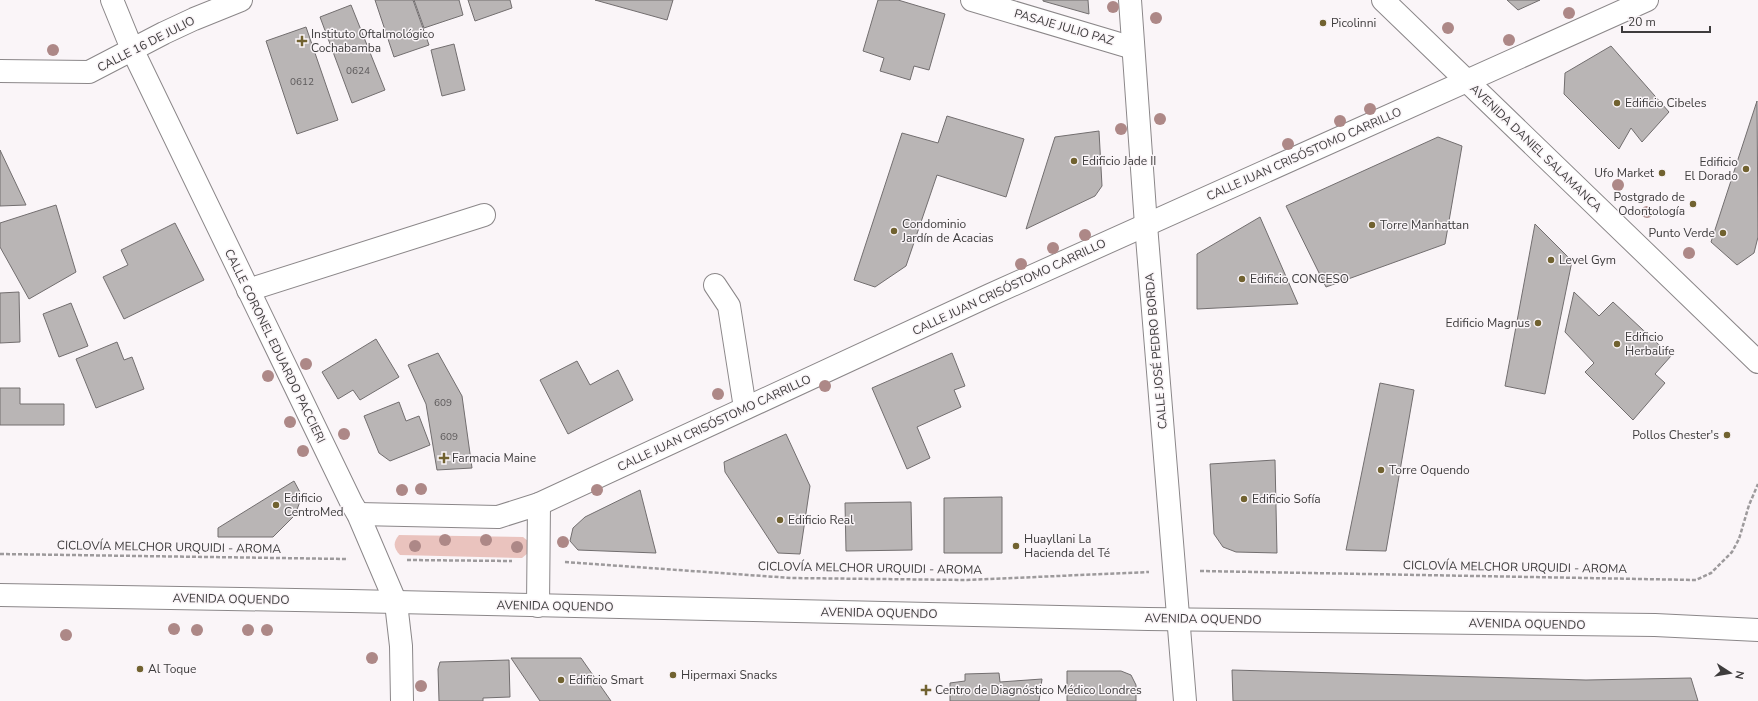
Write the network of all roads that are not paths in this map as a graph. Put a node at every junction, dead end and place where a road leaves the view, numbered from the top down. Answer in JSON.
{"nodes":[{"id":1,"x":112,"y":0,"type":"edge"},
{"id":2,"x":241,"y":0,"type":"edge"},
{"id":3,"x":972,"y":0,"type":"edge"},
{"id":4,"x":1130,"y":0,"type":"edge"},
{"id":5,"x":1383,"y":0,"type":"edge"},
{"id":6,"x":1647,"y":0,"type":"edge"},
{"id":7,"x":1605,"y":9,"type":"edge"},
{"id":8,"x":1133,"y":48,"type":"junction"},
{"id":9,"x":132,"y":50,"type":"junction"},
{"id":10,"x":0,"y":71,"type":"edge"},
{"id":11,"x":1467,"y":81,"type":"junction"},
{"id":12,"x":484,"y":215,"type":"dead end"},
{"id":13,"x":1146,"y":225,"type":"junction"},
{"id":14,"x":715,"y":285,"type":"dead end"},
{"id":15,"x":248,"y":290,"type":"junction"},
{"id":16,"x":1758,"y":362,"type":"edge"},
{"id":17,"x":745,"y":408,"type":"junction"},
{"id":18,"x":539,"y":504,"type":"junction"},
{"id":19,"x":358,"y":514,"type":"junction"},
{"id":20,"x":0,"y":595,"type":"edge"},
{"id":21,"x":396,"y":603,"type":"junction"},
{"id":22,"x":538,"y":606,"type":"junction"},
{"id":23,"x":1179,"y":619,"type":"junction"},
{"id":24,"x":1758,"y":630,"type":"edge"},
{"id":25,"x":402,"y":701,"type":"edge"},
{"id":26,"x":1185,"y":701,"type":"edge"}],
"edges":[{"from":1,"to":9,"type":"street","name":"CALLE CORONEL EDUARDO PACCIERI"},
{"from":2,"to":9,"type":"street","name":"CALLE 16 DE JULIO"},
{"from":3,"to":8,"type":"street","name":"PASAJE JULIO PAZ"},
{"from":4,"to":8,"type":"street","name":"CALLE JOSÉ PEDRO BORDA"},
{"from":5,"to":11,"type":"street","name":"AVENIDA DANIEL SALAMANCA"},
{"from":6,"to":7,"type":"street","name":"CALLE JUAN CRISÓSTOMO CARRILLO"},
{"from":7,"to":11,"type":"street","name":"CALLE JUAN CRISÓSTOMO CARRILLO"},
{"from":8,"to":13,"type":"street","name":"CALLE JOSÉ PEDRO BORDA"},
{"from":9,"to":10,"type":"street","name":"CALLE 16 DE JULIO"},
{"from":9,"to":15,"type":"street","name":"CALLE CORONEL EDUARDO PACCIERI"},
{"from":11,"to":13,"type":"street","name":"CALLE JUAN CRISÓSTOMO CARRILLO"},
{"from":11,"to":16,"type":"street","name":"AVENIDA DANIEL SALAMANCA"},
{"from":12,"to":15,"type":"street"},
{"from":13,"to":17,"type":"street","name":"CALLE JUAN CRISÓSTOMO CARRILLO"},
{"from":13,"to":23,"type":"street","name":"CALLE JOSÉ PEDRO BORDA"},
{"from":14,"to":17,"type":"street"},
{"from":15,"to":19,"type":"street","name":"CALLE CORONEL EDUARDO PACCIERI"},
{"from":17,"to":18,"type":"street","name":"CALLE JUAN CRISÓSTOMO CARRILLO"},
{"from":18,"to":19,"type":"street","name":"CALLE JUAN CRISÓSTOMO CARRILLO"},
{"from":18,"to":22,"type":"street"},
{"from":19,"to":21,"type":"street","name":"CALLE CORONEL EDUARDO PACCIERI"},
{"from":20,"to":21,"type":"street","name":"AVENIDA OQUENDO"},
{"from":21,"to":22,"type":"street","name":"AVENIDA OQUENDO"},
{"from":21,"to":25,"type":"street","name":"CALLE CORONEL EDUARDO PACCIERI"},
{"from":22,"to":23,"type":"street","name":"AVENIDA OQUENDO"},
{"from":23,"to":24,"type":"street","name":"AVENIDA OQUENDO"},
{"from":23,"to":26,"type":"street","name":"CALLE JOSÉ PEDRO BORDA"}]}
